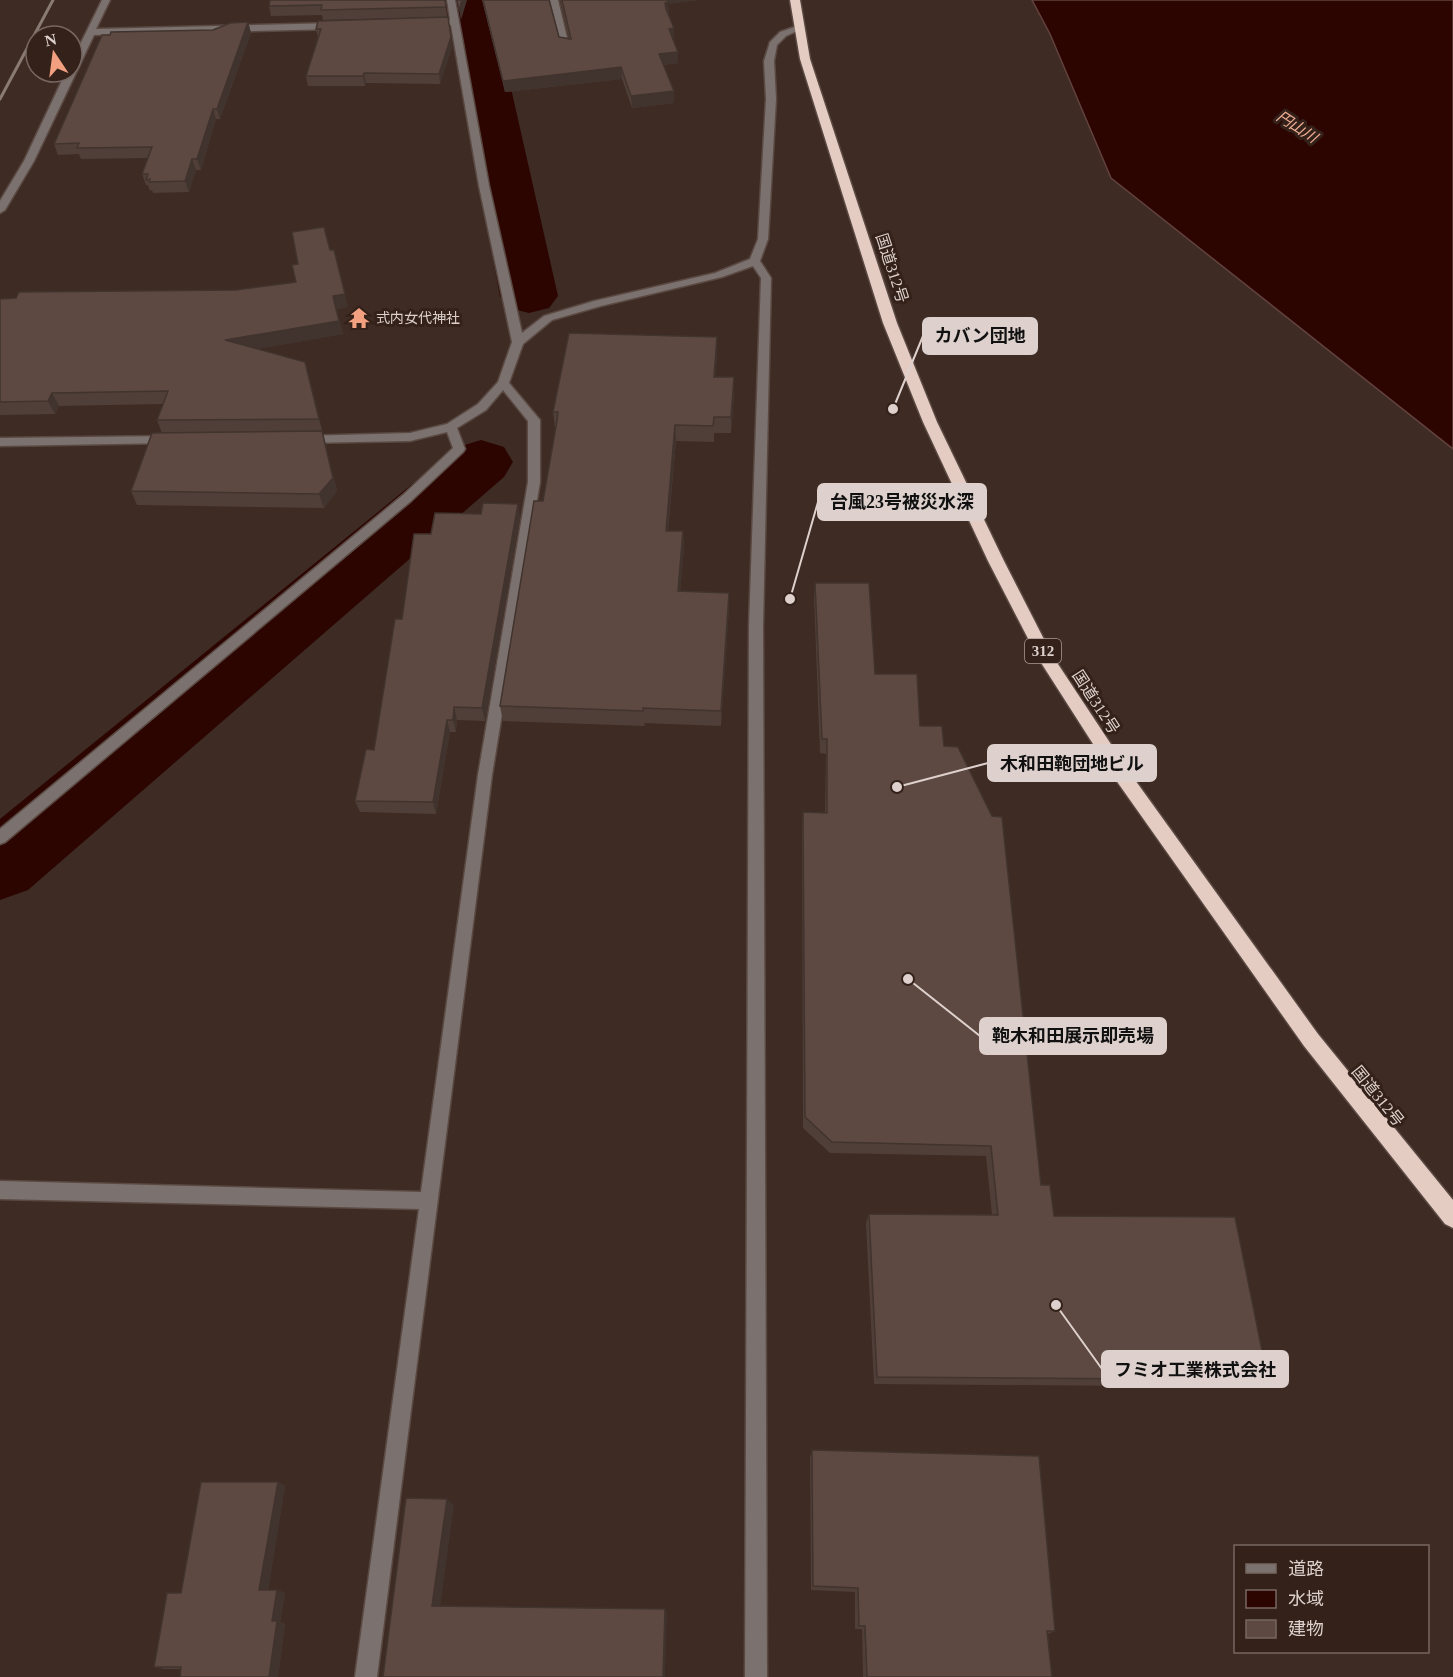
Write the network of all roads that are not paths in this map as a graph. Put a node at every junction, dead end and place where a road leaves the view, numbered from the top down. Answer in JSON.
{"nodes":[{"id":1,"x":106,"y":0,"type":"edge"},
{"id":2,"x":451,"y":0,"type":"edge"},
{"id":3,"x":554,"y":0,"type":"edge"},
{"id":4,"x":795,"y":0,"type":"edge"},
{"id":5,"x":455,"y":22,"type":"junction"},
{"id":6,"x":419,"y":23,"type":"edge"},
{"id":7,"x":349,"y":25,"type":"edge"},
{"id":8,"x":800,"y":28,"type":"junction"},
{"id":9,"x":90,"y":32,"type":"junction"},
{"id":10,"x":84,"y":45,"type":"edge"},
{"id":11,"x":567,"y":48,"type":"edge"},
{"id":12,"x":66,"y":84,"type":"edge"},
{"id":13,"x":0,"y":210,"type":"edge"},
{"id":14,"x":755,"y":261,"type":"junction"},
{"id":15,"x":518,"y":342,"type":"junction"},
{"id":16,"x":503,"y":383,"type":"junction"},
{"id":17,"x":451,"y":427,"type":"junction"},
{"id":18,"x":293,"y":439,"type":"edge"},
{"id":19,"x":177,"y":440,"type":"edge"},
{"id":20,"x":0,"y":442,"type":"edge"},
{"id":21,"x":0,"y":838,"type":"edge"},
{"id":22,"x":0,"y":1190,"type":"edge"},
{"id":23,"x":429,"y":1201,"type":"junction"},
{"id":24,"x":1453,"y":1217,"type":"edge"},
{"id":25,"x":366,"y":1677,"type":"edge"},
{"id":26,"x":756,"y":1677,"type":"edge"}],
"edges":[{"from":1,"to":9,"type":"street"},
{"from":2,"to":5,"type":"street"},
{"from":3,"to":11,"type":"street"},
{"from":4,"to":8,"type":"highway","name":"国道312号","number":"312"},
{"from":5,"to":6,"type":"street"},
{"from":5,"to":15,"type":"street"},
{"from":7,"to":9,"type":"street"},
{"from":8,"to":14,"type":"street"},
{"from":8,"to":24,"type":"highway","name":"国道312号","number":"312"},
{"from":9,"to":10,"type":"street"},
{"from":12,"to":13,"type":"street"},
{"from":14,"to":15,"type":"street"},
{"from":14,"to":26,"type":"street"},
{"from":15,"to":16,"type":"street"},
{"from":16,"to":17,"type":"street"},
{"from":16,"to":23,"type":"street"},
{"from":17,"to":18,"type":"street"},
{"from":17,"to":21,"type":"street"},
{"from":19,"to":20,"type":"street"},
{"from":22,"to":23,"type":"street"},
{"from":23,"to":25,"type":"street"}]}
